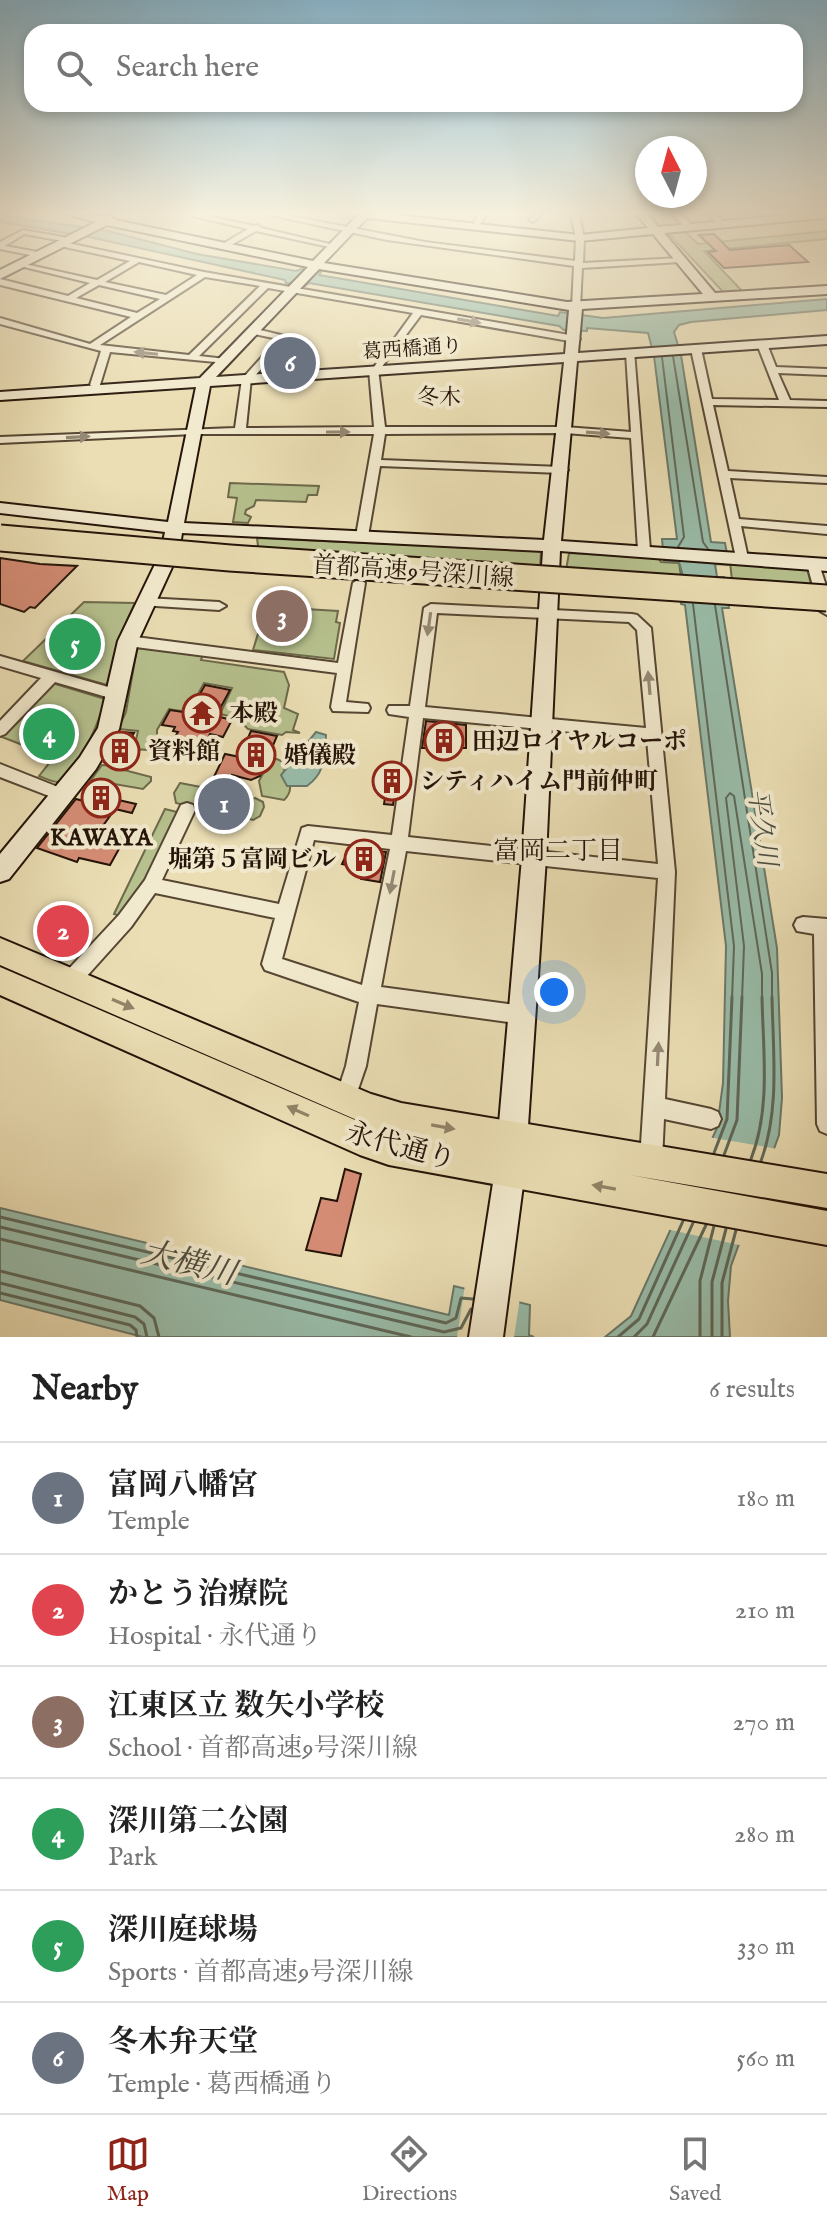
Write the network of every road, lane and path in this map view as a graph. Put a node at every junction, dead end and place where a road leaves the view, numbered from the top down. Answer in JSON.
{"nodes":[{"id":1,"x":77,"y":277,"type":"edge"},
{"id":2,"x":106,"y":277,"type":"edge"},
{"id":3,"x":199,"y":277,"type":"edge"},
{"id":4,"x":223,"y":277,"type":"edge"},
{"id":5,"x":304,"y":277,"type":"edge"},
{"id":6,"x":373,"y":277,"type":"edge"},
{"id":7,"x":577,"y":277,"type":"edge"},
{"id":8,"x":695,"y":277,"type":"edge"},
{"id":9,"x":0,"y":282,"type":"edge"},
{"id":10,"x":98,"y":282,"type":"junction"},
{"id":11,"x":266,"y":285,"type":"junction"},
{"id":12,"x":294,"y":287,"type":"junction"},
{"id":13,"x":827,"y":290,"type":"edge"},
{"id":14,"x":167,"y":298,"type":"junction"},
{"id":15,"x":713,"y":298,"type":"junction"},
{"id":16,"x":69,"y":299,"type":"junction"},
{"id":17,"x":576,"y":310,"type":"junction"},
{"id":18,"x":418,"y":312,"type":"junction"},
{"id":19,"x":138,"y":316,"type":"junction"},
{"id":20,"x":0,"y":321,"type":"edge"},
{"id":21,"x":15,"y":326,"type":"junction"},
{"id":22,"x":252,"y":331,"type":"junction"},
{"id":23,"x":0,"y":334,"type":"edge"},
{"id":24,"x":827,"y":338,"type":"edge"},
{"id":25,"x":762,"y":344,"type":"junction"},
{"id":26,"x":574,"y":345,"type":"junction"},
{"id":27,"x":91,"y":347,"type":"junction"},
{"id":28,"x":688,"y":348,"type":"junction"},
{"id":29,"x":106,"y":349,"type":"junction"},
{"id":30,"x":640,"y":351,"type":"junction"},
{"id":31,"x":191,"y":358,"type":"junction"},
{"id":32,"x":223,"y":361,"type":"junction"},
{"id":33,"x":376,"y":368,"type":"junction"},
{"id":34,"x":773,"y":370,"type":"junction"},
{"id":35,"x":827,"y":372,"type":"edge"},
{"id":36,"x":249,"y":377,"type":"junction"},
{"id":37,"x":206,"y":380,"type":"junction"},
{"id":38,"x":95,"y":385,"type":"junction"},
{"id":39,"x":0,"y":394,"type":"edge"},
{"id":40,"x":708,"y":402,"type":"junction"},
{"id":41,"x":786,"y":404,"type":"junction"},
{"id":42,"x":827,"y":404,"type":"edge"},
{"id":43,"x":565,"y":430,"type":"junction"},
{"id":44,"x":194,"y":431,"type":"junction"},
{"id":45,"x":240,"y":432,"type":"junction"},
{"id":46,"x":380,"y":432,"type":"junction"},
{"id":47,"x":635,"y":435,"type":"junction"},
{"id":48,"x":0,"y":440,"type":"edge"},
{"id":49,"x":375,"y":463,"type":"junction"},
{"id":50,"x":562,"y":470,"type":"junction"},
{"id":51,"x":723,"y":474,"type":"junction"},
{"id":52,"x":827,"y":480,"type":"edge"},
{"id":53,"x":0,"y":508,"type":"edge"},
{"id":54,"x":734,"y":522,"type":"junction"},
{"id":55,"x":176,"y":528,"type":"junction"},
{"id":56,"x":827,"y":530,"type":"edge"},
{"id":57,"x":362,"y":536,"type":"junction"},
{"id":58,"x":0,"y":538,"type":"edge"},
{"id":59,"x":552,"y":546,"type":"junction"},
{"id":60,"x":0,"y":548,"type":"edge"},
{"id":61,"x":652,"y":551,"type":"junction"},
{"id":62,"x":734,"y":557,"type":"junction"},
{"id":63,"x":167,"y":559,"type":"junction"},
{"id":64,"x":820,"y":564,"type":"edge"},
{"id":65,"x":242,"y":569,"type":"junction"},
{"id":66,"x":429,"y":573,"type":"junction"},
{"id":67,"x":359,"y":583,"type":"dead end"},
{"id":68,"x":827,"y":592,"type":"edge"},
{"id":69,"x":827,"y":600,"type":"edge"},
{"id":70,"x":145,"y":602,"type":"junction"},
{"id":71,"x":219,"y":606,"type":"dead end"},
{"id":72,"x":827,"y":610,"type":"edge"},
{"id":73,"x":550,"y":614,"type":"junction"},
{"id":74,"x":128,"y":641,"type":"junction"},
{"id":75,"x":0,"y":661,"type":"edge"},
{"id":76,"x":344,"y":669,"type":"junction"},
{"id":77,"x":51,"y":677,"type":"junction"},
{"id":78,"x":117,"y":695,"type":"junction"},
{"id":79,"x":363,"y":708,"type":"dead end"},
{"id":80,"x":394,"y":710,"type":"dead end"},
{"id":81,"x":417,"y":712,"type":"junction"},
{"id":82,"x":543,"y":725,"type":"junction"},
{"id":83,"x":0,"y":730,"type":"edge"},
{"id":84,"x":654,"y":734,"type":"junction"},
{"id":85,"x":0,"y":770,"type":"edge"},
{"id":86,"x":62,"y":795,"type":"junction"},
{"id":87,"x":187,"y":810,"type":"dead end"},
{"id":88,"x":399,"y":844,"type":"junction"},
{"id":89,"x":534,"y":858,"type":"junction"},
{"id":90,"x":0,"y":872,"type":"edge"},
{"id":91,"x":667,"y":872,"type":"junction"},
{"id":92,"x":151,"y":885,"type":"junction"},
{"id":93,"x":286,"y":913,"type":"junction"},
{"id":94,"x":818,"y":926,"type":"edge"},
{"id":95,"x":0,"y":951,"type":"edge"},
{"id":96,"x":0,"y":981,"type":"edge"},
{"id":97,"x":70,"y":981,"type":"junction"},
{"id":98,"x":370,"y":995,"type":"junction"},
{"id":99,"x":523,"y":1015,"type":"junction"},
{"id":100,"x":345,"y":1100,"type":"junction"},
{"id":101,"x":656,"y":1107,"type":"junction"},
{"id":102,"x":711,"y":1119,"type":"dead end"},
{"id":103,"x":827,"y":1124,"type":"edge"},
{"id":104,"x":512,"y":1154,"type":"junction"},
{"id":105,"x":651,"y":1160,"type":"junction"},
{"id":106,"x":827,"y":1191,"type":"edge"},
{"id":107,"x":827,"y":1228,"type":"edge"},
{"id":108,"x":486,"y":1337,"type":"edge"}],
"edges":[{"from":1,"to":10,"type":"street"},
{"from":2,"to":10,"type":"street"},
{"from":3,"to":14,"type":"street"},
{"from":4,"to":11,"type":"street"},
{"from":5,"to":12,"type":"street"},
{"from":6,"to":17,"type":"street"},
{"from":7,"to":17,"type":"street"},
{"from":8,"to":15,"type":"street"},
{"from":9,"to":16,"type":"street"},
{"from":10,"to":14,"type":"street"},
{"from":10,"to":16,"type":"street"},
{"from":11,"to":12,"type":"street"},
{"from":11,"to":31,"type":"street"},
{"from":12,"to":18,"type":"street"},
{"from":12,"to":22,"type":"street"},
{"from":13,"to":15,"type":"street"},
{"from":14,"to":19,"type":"street"},
{"from":15,"to":17,"type":"street"},
{"from":16,"to":19,"type":"street"},
{"from":17,"to":26,"type":"street"},
{"from":18,"to":26,"type":"street","one_way":true},
{"from":18,"to":33,"type":"street"},
{"from":19,"to":27,"type":"street"},
{"from":20,"to":21,"type":"street"},
{"from":21,"to":23,"type":"street"},
{"from":21,"to":27,"type":"street"},
{"from":22,"to":32,"type":"street"},
{"from":22,"to":36,"type":"street"},
{"from":24,"to":25,"type":"street","name":"葛西橋通り"},
{"from":24,"to":28,"type":"street","name":"葛西橋通り"},
{"from":25,"to":28,"type":"street","name":"葛西橋通り"},
{"from":25,"to":34,"type":"street"},
{"from":26,"to":30,"type":"street","name":"葛西橋通り"},
{"from":26,"to":33,"type":"street","name":"葛西橋通り"},
{"from":26,"to":43,"type":"street"},
{"from":27,"to":29,"type":"street"},
{"from":28,"to":30,"type":"street","name":"葛西橋通り"},
{"from":28,"to":40,"type":"street"},
{"from":31,"to":29,"type":"street","one_way":true},
{"from":29,"to":38,"type":"street"},
{"from":30,"to":47,"type":"street"},
{"from":31,"to":32,"type":"street"},
{"from":32,"to":37,"type":"street"},
{"from":33,"to":36,"type":"street","name":"葛西橋通り"},
{"from":33,"to":46,"type":"street"},
{"from":34,"to":35,"type":"street"},
{"from":34,"to":41,"type":"street"},
{"from":36,"to":37,"type":"street","name":"葛西橋通り"},
{"from":36,"to":45,"type":"street"},
{"from":37,"to":38,"type":"street","name":"葛西橋通り"},
{"from":37,"to":39,"type":"street","name":"葛西橋通り"},
{"from":37,"to":44,"type":"street"},
{"from":38,"to":39,"type":"street","name":"葛西橋通り"},
{"from":40,"to":41,"type":"street"},
{"from":40,"to":51,"type":"street"},
{"from":41,"to":42,"type":"street"},
{"from":43,"to":46,"type":"street"},
{"from":43,"to":47,"type":"street","one_way":true},
{"from":43,"to":50,"type":"street"},
{"from":44,"to":45,"type":"street"},
{"from":48,"to":44,"type":"street","one_way":true},
{"from":44,"to":55,"type":"street"},
{"from":45,"to":46,"type":"street","one_way":true},
{"from":46,"to":49,"type":"street"},
{"from":47,"to":61,"type":"street"},
{"from":49,"to":50,"type":"street"},
{"from":49,"to":57,"type":"street"},
{"from":50,"to":59,"type":"street"},
{"from":51,"to":52,"type":"street"},
{"from":51,"to":54,"type":"street"},
{"from":53,"to":55,"type":"street"},
{"from":54,"to":56,"type":"street"},
{"from":54,"to":62,"type":"street"},
{"from":55,"to":57,"type":"street"},
{"from":55,"to":63,"type":"street"},
{"from":57,"to":59,"type":"street"},
{"from":58,"to":66,"type":"highway","name":"首都高速9号深川線","bridge":true},
{"from":59,"to":61,"type":"street"},
{"from":59,"to":73,"type":"street"},
{"from":60,"to":63,"type":"street"},
{"from":60,"to":65,"type":"highway","name":"首都高速9号深川線"},
{"from":61,"to":62,"type":"street"},
{"from":62,"to":64,"type":"street"},
{"from":63,"to":70,"type":"street"},
{"from":64,"to":72,"type":"street"},
{"from":65,"to":69,"type":"highway","name":"首都高速9号深川線","bridge":true},
{"from":65,"to":72,"type":"highway"},
{"from":66,"to":68,"type":"highway","bridge":true},
{"from":66,"to":69,"type":"highway","name":"首都高速9号深川線","bridge":true},
{"from":67,"to":76,"type":"street"},
{"from":70,"to":71,"type":"street"},
{"from":70,"to":74,"type":"street"},
{"from":73,"to":81,"type":"street","one_way":true},
{"from":73,"to":82,"type":"street"},
{"from":84,"to":73,"type":"street","one_way":true},
{"from":74,"to":76,"type":"street"},
{"from":74,"to":78,"type":"street"},
{"from":75,"to":77,"type":"street"},
{"from":76,"to":79,"type":"street"},
{"from":77,"to":78,"type":"street"},
{"from":77,"to":83,"type":"street"},
{"from":78,"to":86,"type":"street"},
{"from":80,"to":81,"type":"street"},
{"from":81,"to":82,"type":"street"},
{"from":81,"to":88,"type":"street"},
{"from":82,"to":84,"type":"street"},
{"from":82,"to":89,"type":"street"},
{"from":84,"to":91,"type":"street"},
{"from":85,"to":86,"type":"street"},
{"from":86,"to":90,"type":"street"},
{"from":87,"to":92,"type":"street"},
{"from":88,"to":89,"type":"street"},
{"from":88,"to":93,"type":"street"},
{"from":88,"to":98,"type":"street","one_way":true},
{"from":89,"to":91,"type":"street"},
{"from":89,"to":99,"type":"street"},
{"from":101,"to":91,"type":"street","one_way":true},
{"from":92,"to":93,"type":"street"},
{"from":92,"to":97,"type":"street"},
{"from":93,"to":98,"type":"street"},
{"from":94,"to":103,"type":"street"},
{"from":95,"to":97,"type":"main road","name":"永代通り"},
{"from":104,"to":96,"type":"main road","name":"永代通り","one_way":true},
{"from":97,"to":100,"type":"main road","name":"永代通り","one_way":true},
{"from":98,"to":99,"type":"street"},
{"from":98,"to":100,"type":"street"},
{"from":99,"to":104,"type":"street"},
{"from":100,"to":104,"type":"main road","name":"永代通り","one_way":true},
{"from":101,"to":102,"type":"street"},
{"from":101,"to":105,"type":"street"},
{"from":104,"to":105,"type":"main road","name":"永代通り"},
{"from":107,"to":104,"type":"main road","name":"永代通り","one_way":true},
{"from":104,"to":108,"type":"street"},
{"from":105,"to":106,"type":"main road","name":"永代通り"}]}
